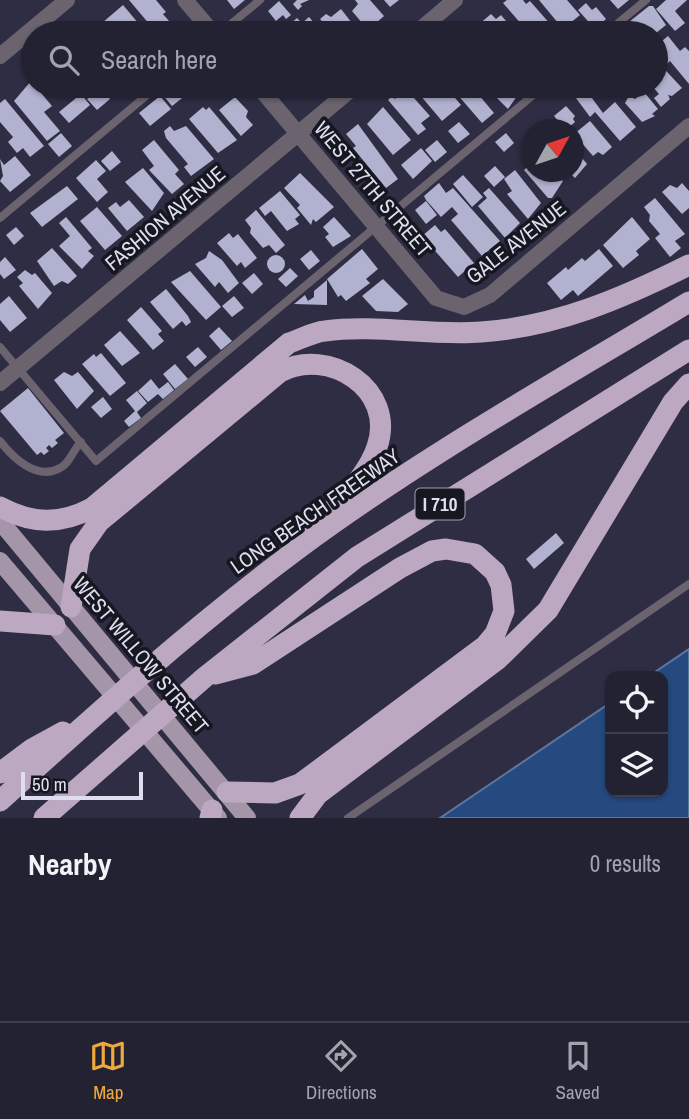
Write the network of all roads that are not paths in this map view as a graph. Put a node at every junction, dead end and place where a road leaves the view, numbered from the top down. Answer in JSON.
{"nodes":[{"id":1,"x":67,"y":0,"type":"edge"},
{"id":2,"x":185,"y":0,"type":"edge"},
{"id":3,"x":260,"y":0,"type":"edge"},
{"id":4,"x":455,"y":0,"type":"edge"},
{"id":5,"x":646,"y":0,"type":"edge"},
{"id":6,"x":42,"y":21,"type":"edge"},
{"id":7,"x":203,"y":21,"type":"edge"},
{"id":8,"x":235,"y":21,"type":"edge"},
{"id":9,"x":430,"y":21,"type":"edge"},
{"id":10,"x":621,"y":21,"type":"edge"},
{"id":11,"x":21,"y":38,"type":"edge"},
{"id":12,"x":0,"y":56,"type":"edge"},
{"id":13,"x":144,"y":98,"type":"edge"},
{"id":14,"x":268,"y":98,"type":"edge"},
{"id":15,"x":341,"y":98,"type":"edge"},
{"id":16,"x":530,"y":98,"type":"edge"},
{"id":17,"x":689,"y":126,"type":"edge"},
{"id":18,"x":299,"y":134,"type":"junction"},
{"id":19,"x":0,"y":218,"type":"edge"},
{"id":20,"x":377,"y":226,"type":"junction"},
{"id":21,"x":689,"y":265,"type":"edge"},
{"id":22,"x":689,"y":302,"type":"edge"},
{"id":23,"x":464,"y":307,"type":"joint"},
{"id":24,"x":0,"y":347,"type":"edge"},
{"id":25,"x":689,"y":350,"type":"edge"},
{"id":26,"x":18,"y":368,"type":"junction"},
{"id":27,"x":0,"y":383,"type":"edge"},
{"id":28,"x":689,"y":384,"type":"edge"},
{"id":29,"x":0,"y":441,"type":"edge"},
{"id":30,"x":80,"y":442,"type":"junction"},
{"id":31,"x":0,"y":507,"type":"edge"},
{"id":32,"x":0,"y":521,"type":"edge"},
{"id":33,"x":302,"y":546,"type":"junction"},
{"id":34,"x":0,"y":561,"type":"edge"},
{"id":35,"x":689,"y":584,"type":"edge"},
{"id":36,"x":71,"y":607,"type":"junction"},
{"id":37,"x":0,"y":621,"type":"edge"},
{"id":38,"x":55,"y":625,"type":"junction"},
{"id":39,"x":205,"y":677,"type":"junction"},
{"id":40,"x":93,"y":716,"type":"junction"},
{"id":41,"x":0,"y":773,"type":"edge"},
{"id":42,"x":227,"y":792,"type":"junction"},
{"id":43,"x":0,"y":801,"type":"edge"},
{"id":44,"x":213,"y":815,"type":"edge"},
{"id":45,"x":44,"y":818,"type":"edge"},
{"id":46,"x":247,"y":818,"type":"edge"},
{"id":47,"x":300,"y":818,"type":"edge"},
{"id":48,"x":348,"y":818,"type":"edge"}],
"edges":[{"from":1,"to":6,"type":"street"},
{"from":2,"to":7,"type":"street"},
{"from":3,"to":8,"type":"lane"},
{"from":4,"to":9,"type":"street"},
{"from":5,"to":10,"type":"lane"},
{"from":11,"to":12,"type":"street"},
{"from":13,"to":19,"type":"lane"},
{"from":14,"to":18,"type":"street","name":"WEST 27TH STREET"},
{"from":15,"to":18,"type":"street","name":"FASHION AVENUE"},
{"from":16,"to":20,"type":"lane"},
{"from":17,"to":23,"type":"street","name":"GALE AVENUE"},
{"from":18,"to":20,"type":"street","name":"WEST 27TH STREET"},
{"from":18,"to":26,"type":"street","name":"FASHION AVENUE"},
{"from":20,"to":23,"type":"street","name":"WEST 27TH STREET"},
{"from":20,"to":30,"type":"lane"},
{"from":21,"to":31,"type":"highway"},
{"from":22,"to":33,"type":"highway","name":"LONG BEACH FREEWAY","number":"I 710"},
{"from":24,"to":26,"type":"lane"},
{"from":25,"to":39,"type":"highway","number":"I 710"},
{"from":26,"to":27,"type":"street","name":"FASHION AVENUE"},
{"from":26,"to":30,"type":"lane"},
{"from":28,"to":47,"type":"highway"},
{"from":29,"to":30,"type":"lane"},
{"from":32,"to":36,"type":"main road","name":"WEST WILLOW STREET"},
{"from":33,"to":36,"type":"highway"},
{"from":33,"to":40,"type":"highway","name":"LONG BEACH FREEWAY","number":"I 710"},
{"from":34,"to":38,"type":"main road"},
{"from":35,"to":48,"type":"lane"},
{"from":36,"to":42,"type":"main road","name":"WEST WILLOW STREET"},
{"from":37,"to":38,"type":"highway"},
{"from":38,"to":44,"type":"main road"},
{"from":39,"to":42,"type":"highway"},
{"from":39,"to":45,"type":"highway","number":"I 710"},
{"from":40,"to":41,"type":"highway"},
{"from":40,"to":43,"type":"highway","name":"LONG BEACH FREEWAY","number":"I 710"},
{"from":42,"to":46,"type":"main road","name":"WEST WILLOW STREET"}]}
